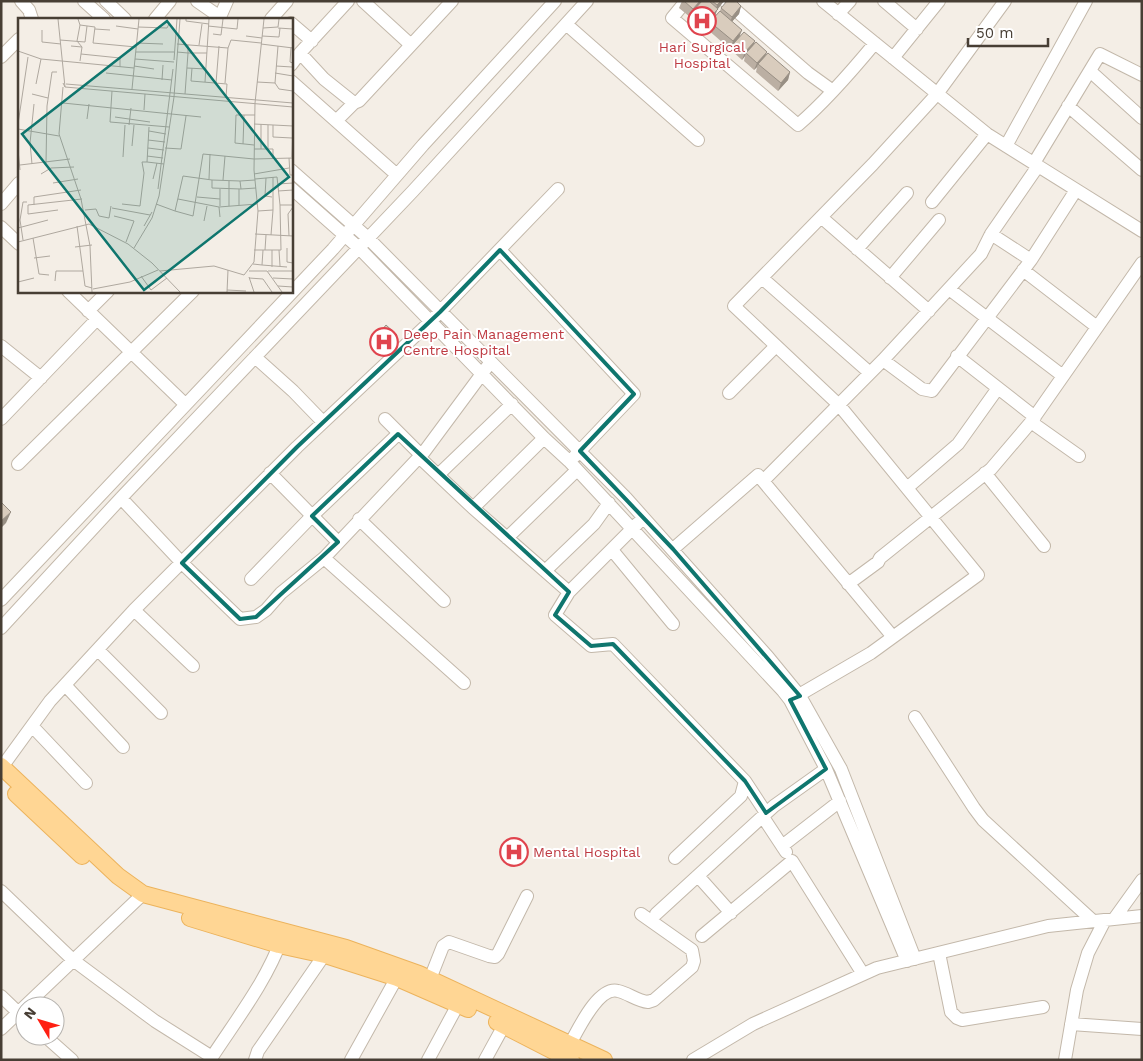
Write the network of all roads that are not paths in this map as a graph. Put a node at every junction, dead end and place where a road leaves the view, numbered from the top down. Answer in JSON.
{"nodes":[{"id":1,"x":14,"y":1,"type":"edge"},
{"id":2,"x":20,"y":1,"type":"edge"},
{"id":3,"x":84,"y":1,"type":"edge"},
{"id":4,"x":106,"y":1,"type":"edge"},
{"id":5,"x":170,"y":1,"type":"edge"},
{"id":6,"x":197,"y":1,"type":"edge"},
{"id":7,"x":227,"y":1,"type":"edge"},
{"id":8,"x":287,"y":1,"type":"edge"},
{"id":9,"x":348,"y":1,"type":"edge"},
{"id":10,"x":363,"y":1,"type":"edge"},
{"id":11,"x":452,"y":1,"type":"edge"},
{"id":12,"x":555,"y":1,"type":"edge"},
{"id":13,"x":587,"y":1,"type":"edge"},
{"id":14,"x":686,"y":1,"type":"edge"},
{"id":15,"x":725,"y":1,"type":"edge"},
{"id":16,"x":823,"y":1,"type":"edge"},
{"id":17,"x":850,"y":1,"type":"edge"},
{"id":18,"x":884,"y":1,"type":"edge"},
{"id":19,"x":939,"y":1,"type":"edge"},
{"id":20,"x":1086,"y":1,"type":"edge"},
{"id":21,"x":1000,"y":3,"type":"edge"},
{"id":22,"x":838,"y":14,"type":"junction"},
{"id":23,"x":278,"y":16,"type":"edge"},
{"id":24,"x":32,"y":18,"type":"edge"},
{"id":25,"x":103,"y":18,"type":"edge"},
{"id":26,"x":124,"y":18,"type":"edge"},
{"id":27,"x":156,"y":18,"type":"edge"},
{"id":28,"x":220,"y":18,"type":"edge"},
{"id":29,"x":292,"y":24,"type":"edge"},
{"id":30,"x":566,"y":24,"type":"junction"},
{"id":31,"x":917,"y":29,"type":"junction"},
{"id":32,"x":18,"y":40,"type":"edge"},
{"id":33,"x":312,"y":40,"type":"junction"},
{"id":34,"x":874,"y":43,"type":"junction"},
{"id":35,"x":411,"y":45,"type":"junction"},
{"id":36,"x":300,"y":53,"type":"junction"},
{"id":37,"x":1,"y":57,"type":"edge"},
{"id":38,"x":893,"y":58,"type":"junction"},
{"id":39,"x":292,"y":64,"type":"edge"},
{"id":40,"x":1090,"y":71,"type":"junction"},
{"id":41,"x":1140,"y":71,"type":"edge"},
{"id":42,"x":292,"y":82,"type":"edge"},
{"id":43,"x":833,"y":91,"type":"junction"},
{"id":44,"x":937,"y":94,"type":"junction"},
{"id":45,"x":354,"y":103,"type":"junction"},
{"id":46,"x":1068,"y":106,"type":"junction"},
{"id":47,"x":1142,"y":118,"type":"edge"},
{"id":48,"x":336,"y":121,"type":"junction"},
{"id":49,"x":987,"y":134,"type":"junction"},
{"id":50,"x":698,"y":140,"type":"dead end"},
{"id":51,"x":1006,"y":146,"type":"junction"},
{"id":52,"x":1036,"y":164,"type":"junction"},
{"id":53,"x":1142,"y":170,"type":"edge"},
{"id":54,"x":292,"y":171,"type":"edge"},
{"id":55,"x":397,"y":175,"type":"junction"},
{"id":56,"x":18,"y":184,"type":"edge"},
{"id":57,"x":292,"y":189,"type":"edge"},
{"id":58,"x":558,"y":189,"type":"dead end"},
{"id":59,"x":1076,"y":190,"type":"junction"},
{"id":60,"x":907,"y":193,"type":"dead end"},
{"id":61,"x":932,"y":202,"type":"dead end"},
{"id":62,"x":1,"y":204,"type":"edge"},
{"id":63,"x":821,"y":217,"type":"junction"},
{"id":64,"x":939,"y":220,"type":"dead end"},
{"id":65,"x":352,"y":225,"type":"junction"},
{"id":66,"x":1142,"y":231,"type":"edge"},
{"id":67,"x":4,"y":234,"type":"edge"},
{"id":68,"x":991,"y":234,"type":"junction"},
{"id":69,"x":344,"y":235,"type":"junction"},
{"id":70,"x":18,"y":243,"type":"edge"},
{"id":71,"x":363,"y":243,"type":"junction"},
{"id":72,"x":857,"y":249,"type":"junction"},
{"id":73,"x":500,"y":250,"type":"junction"},
{"id":74,"x":1142,"y":263,"type":"edge"},
{"id":75,"x":1027,"y":265,"type":"junction"},
{"id":76,"x":762,"y":278,"type":"junction"},
{"id":77,"x":890,"y":278,"type":"junction"},
{"id":78,"x":948,"y":289,"type":"junction"},
{"id":79,"x":292,"y":290,"type":"edge"},
{"id":80,"x":69,"y":292,"type":"edge"},
{"id":81,"x":107,"y":292,"type":"edge"},
{"id":82,"x":192,"y":292,"type":"edge"},
{"id":83,"x":290,"y":292,"type":"edge"},
{"id":84,"x":929,"y":311,"type":"junction"},
{"id":85,"x":92,"y":315,"type":"junction"},
{"id":86,"x":435,"y":317,"type":"junction"},
{"id":87,"x":987,"y":317,"type":"junction"},
{"id":88,"x":1097,"y":327,"type":"junction"},
{"id":89,"x":1,"y":346,"type":"edge"},
{"id":90,"x":776,"y":346,"type":"junction"},
{"id":91,"x":131,"y":353,"type":"junction"},
{"id":92,"x":958,"y":356,"type":"junction"},
{"id":93,"x":255,"y":357,"type":"junction"},
{"id":94,"x":883,"y":360,"type":"junction"},
{"id":95,"x":490,"y":363,"type":"junction"},
{"id":96,"x":482,"y":373,"type":"junction"},
{"id":97,"x":870,"y":373,"type":"junction"},
{"id":98,"x":1063,"y":376,"type":"junction"},
{"id":99,"x":41,"y":378,"type":"junction"},
{"id":100,"x":998,"y":388,"type":"junction"},
{"id":101,"x":729,"y":393,"type":"dead end"},
{"id":102,"x":185,"y":404,"type":"junction"},
{"id":103,"x":512,"y":404,"type":"junction"},
{"id":104,"x":839,"y":405,"type":"junction"},
{"id":105,"x":1,"y":418,"type":"edge"},
{"id":106,"x":385,"y":419,"type":"dead end"},
{"id":107,"x":1033,"y":420,"type":"junction"},
{"id":108,"x":323,"y":422,"type":"junction"},
{"id":109,"x":398,"y":434,"type":"junction"},
{"id":110,"x":544,"y":438,"type":"junction"},
{"id":111,"x":580,"y":451,"type":"junction"},
{"id":112,"x":420,"y":456,"type":"junction"},
{"id":113,"x":1079,"y":456,"type":"dead end"},
{"id":114,"x":18,"y":464,"type":"dead end"},
{"id":115,"x":573,"y":466,"type":"junction"},
{"id":116,"x":270,"y":473,"type":"junction"},
{"id":117,"x":985,"y":473,"type":"junction"},
{"id":118,"x":438,"y":475,"type":"junction"},
{"id":119,"x":763,"y":481,"type":"junction"},
{"id":120,"x":907,"y":488,"type":"junction"},
{"id":121,"x":121,"y":498,"type":"junction"},
{"id":122,"x":609,"y":503,"type":"junction"},
{"id":123,"x":473,"y":508,"type":"junction"},
{"id":124,"x":312,"y":516,"type":"junction"},
{"id":125,"x":931,"y":517,"type":"junction"},
{"id":126,"x":644,"y":518,"type":"junction"},
{"id":127,"x":359,"y":519,"type":"junction"},
{"id":128,"x":632,"y":528,"type":"junction"},
{"id":129,"x":507,"y":538,"type":"junction"},
{"id":130,"x":338,"y":542,"type":"junction"},
{"id":131,"x":1044,"y":546,"type":"dead end"},
{"id":132,"x":673,"y":549,"type":"junction"},
{"id":133,"x":612,"y":550,"type":"junction"},
{"id":134,"x":324,"y":558,"type":"junction"},
{"id":135,"x":182,"y":563,"type":"junction"},
{"id":136,"x":545,"y":571,"type":"junction"},
{"id":137,"x":251,"y":579,"type":"dead end"},
{"id":138,"x":848,"y":584,"type":"junction"},
{"id":139,"x":569,"y":592,"type":"junction"},
{"id":140,"x":1,"y":600,"type":"edge"},
{"id":141,"x":444,"y":601,"type":"dead end"},
{"id":142,"x":134,"y":610,"type":"junction"},
{"id":143,"x":672,"y":624,"type":"dead end"},
{"id":144,"x":1,"y":628,"type":"edge"},
{"id":145,"x":892,"y":637,"type":"junction"},
{"id":146,"x":98,"y":650,"type":"junction"},
{"id":147,"x":193,"y":666,"type":"dead end"},
{"id":148,"x":464,"y":683,"type":"dead end"},
{"id":149,"x":65,"y":685,"type":"junction"},
{"id":150,"x":795,"y":698,"type":"junction"},
{"id":151,"x":161,"y":713,"type":"dead end"},
{"id":152,"x":915,"y":717,"type":"dead end"},
{"id":153,"x":32,"y":726,"type":"junction"},
{"id":154,"x":123,"y":747,"type":"dead end"},
{"id":155,"x":826,"y":769,"type":"junction"},
{"id":156,"x":2,"y":771,"type":"edge"},
{"id":157,"x":745,"y":781,"type":"junction"},
{"id":158,"x":86,"y":783,"type":"dead end"},
{"id":159,"x":840,"y":801,"type":"junction"},
{"id":160,"x":764,"y":815,"type":"junction"},
{"id":161,"x":782,"y":846,"type":"junction"},
{"id":162,"x":675,"y":858,"type":"dead end"},
{"id":163,"x":792,"y":861,"type":"junction"},
{"id":164,"x":698,"y":876,"type":"junction"},
{"id":165,"x":1142,"y":880,"type":"edge"},
{"id":166,"x":1,"y":891,"type":"edge"},
{"id":167,"x":527,"y":896,"type":"dead end"},
{"id":168,"x":140,"y":897,"type":"junction"},
{"id":169,"x":730,"y":913,"type":"junction"},
{"id":170,"x":640,"y":914,"type":"dead end"},
{"id":171,"x":656,"y":914,"type":"dead end"},
{"id":172,"x":1142,"y":916,"type":"edge"},
{"id":173,"x":1104,"y":920,"type":"junction"},
{"id":174,"x":702,"y":936,"type":"dead end"},
{"id":175,"x":282,"y":939,"type":"junction"},
{"id":176,"x":328,"y":949,"type":"junction"},
{"id":177,"x":939,"y":953,"type":"junction"},
{"id":178,"x":73,"y":960,"type":"junction"},
{"id":179,"x":911,"y":960,"type":"junction"},
{"id":180,"x":399,"y":973,"type":"junction"},
{"id":181,"x":863,"y":974,"type":"junction"},
{"id":182,"x":430,"y":979,"type":"junction"},
{"id":183,"x":1,"y":996,"type":"edge"},
{"id":184,"x":40,"y":996,"type":"edge"},
{"id":185,"x":461,"y":1000,"type":"junction"},
{"id":186,"x":1043,"y":1007,"type":"dead end"},
{"id":187,"x":15,"y":1009,"type":"edge"},
{"id":188,"x":15,"y":1020,"type":"edge"},
{"id":189,"x":506,"y":1021,"type":"junction"},
{"id":190,"x":1071,"y":1024,"type":"junction"},
{"id":191,"x":1,"y":1028,"type":"edge"},
{"id":192,"x":1142,"y":1029,"type":"edge"},
{"id":193,"x":56,"y":1046,"type":"edge"},
{"id":194,"x":570,"y":1052,"type":"edge"},
{"id":195,"x":211,"y":1058,"type":"edge"},
{"id":196,"x":72,"y":1060,"type":"edge"},
{"id":197,"x":255,"y":1060,"type":"edge"},
{"id":198,"x":351,"y":1060,"type":"edge"},
{"id":199,"x":428,"y":1060,"type":"edge"},
{"id":200,"x":485,"y":1060,"type":"edge"},
{"id":201,"x":604,"y":1060,"type":"edge"},
{"id":202,"x":693,"y":1060,"type":"edge"},
{"id":203,"x":1064,"y":1060,"type":"edge"}],
"edges":[{"from":1,"to":2,"type":"street"},
{"from":2,"to":24,"type":"street"},
{"from":3,"to":25,"type":"street"},
{"from":4,"to":26,"type":"street"},
{"from":5,"to":27,"type":"street"},
{"from":6,"to":28,"type":"street"},
{"from":7,"to":28,"type":"street"},
{"from":8,"to":23,"type":"street"},
{"from":9,"to":33,"type":"street"},
{"from":10,"to":35,"type":"street"},
{"from":11,"to":35,"type":"street"},
{"from":12,"to":55,"type":"street"},
{"from":13,"to":30,"type":"street"},
{"from":14,"to":43,"type":"street"},
{"from":15,"to":43,"type":"street"},
{"from":16,"to":22,"type":"street"},
{"from":17,"to":22,"type":"street"},
{"from":18,"to":31,"type":"street"},
{"from":19,"to":31,"type":"street"},
{"from":20,"to":51,"type":"street"},
{"from":21,"to":44,"type":"street"},
{"from":22,"to":34,"type":"street"},
{"from":29,"to":33,"type":"street"},
{"from":30,"to":50,"type":"street"},
{"from":30,"to":71,"type":"street"},
{"from":31,"to":38,"type":"street"},
{"from":32,"to":37,"type":"street"},
{"from":33,"to":36,"type":"street"},
{"from":34,"to":38,"type":"street"},
{"from":34,"to":43,"type":"street"},
{"from":35,"to":45,"type":"street"},
{"from":36,"to":39,"type":"street"},
{"from":36,"to":45,"type":"street"},
{"from":38,"to":44,"type":"street"},
{"from":40,"to":41,"type":"street"},
{"from":40,"to":46,"type":"street"},
{"from":40,"to":47,"type":"street"},
{"from":42,"to":48,"type":"street"},
{"from":44,"to":49,"type":"street"},
{"from":44,"to":63,"type":"street"},
{"from":45,"to":48,"type":"street"},
{"from":46,"to":52,"type":"street"},
{"from":46,"to":53,"type":"street"},
{"from":48,"to":55,"type":"street"},
{"from":49,"to":51,"type":"street"},
{"from":49,"to":61,"type":"street"},
{"from":51,"to":52,"type":"street"},
{"from":52,"to":59,"type":"street"},
{"from":52,"to":68,"type":"street"},
{"from":54,"to":65,"type":"street"},
{"from":55,"to":65,"type":"street"},
{"from":56,"to":62,"type":"street"},
{"from":57,"to":69,"type":"street"},
{"from":58,"to":73,"type":"street"},
{"from":59,"to":66,"type":"street"},
{"from":59,"to":75,"type":"street"},
{"from":60,"to":72,"type":"street"},
{"from":63,"to":72,"type":"street"},
{"from":63,"to":76,"type":"street"},
{"from":64,"to":77,"type":"street"},
{"from":65,"to":69,"type":"street"},
{"from":65,"to":71,"type":"street"},
{"from":67,"to":70,"type":"street"},
{"from":68,"to":75,"type":"street"},
{"from":68,"to":78,"type":"street"},
{"from":69,"to":71,"type":"street"},
{"from":69,"to":79,"type":"street"},
{"from":71,"to":86,"type":"street"},
{"from":71,"to":93,"type":"street"},
{"from":72,"to":77,"type":"street"},
{"from":73,"to":86,"type":"street"},
{"from":73,"to":111,"type":"street"},
{"from":74,"to":88,"type":"street"},
{"from":75,"to":87,"type":"street"},
{"from":75,"to":88,"type":"street"},
{"from":76,"to":90,"type":"street"},
{"from":76,"to":97,"type":"street"},
{"from":77,"to":84,"type":"street"},
{"from":78,"to":84,"type":"street"},
{"from":78,"to":87,"type":"street"},
{"from":80,"to":85,"type":"street"},
{"from":81,"to":85,"type":"street"},
{"from":82,"to":91,"type":"street"},
{"from":83,"to":102,"type":"street"},
{"from":84,"to":94,"type":"street"},
{"from":85,"to":91,"type":"street"},
{"from":85,"to":99,"type":"street"},
{"from":86,"to":95,"type":"street"},
{"from":86,"to":96,"type":"street"},
{"from":86,"to":108,"type":"street"},
{"from":87,"to":92,"type":"street"},
{"from":87,"to":98,"type":"street"},
{"from":88,"to":98,"type":"street"},
{"from":89,"to":99,"type":"street"},
{"from":90,"to":101,"type":"street"},
{"from":90,"to":104,"type":"street"},
{"from":91,"to":102,"type":"street"},
{"from":91,"to":114,"type":"street"},
{"from":92,"to":94,"type":"street"},
{"from":92,"to":100,"type":"street"},
{"from":93,"to":108,"type":"street"},
{"from":93,"to":121,"type":"street"},
{"from":94,"to":97,"type":"street"},
{"from":95,"to":96,"type":"street"},
{"from":95,"to":111,"type":"street"},
{"from":96,"to":103,"type":"street"},
{"from":96,"to":112,"type":"street"},
{"from":97,"to":104,"type":"street"},
{"from":98,"to":107,"type":"street"},
{"from":99,"to":105,"type":"street"},
{"from":100,"to":107,"type":"street"},
{"from":100,"to":120,"type":"street"},
{"from":102,"to":140,"type":"street"},
{"from":103,"to":110,"type":"street"},
{"from":103,"to":118,"type":"street"},
{"from":104,"to":119,"type":"street"},
{"from":104,"to":120,"type":"street"},
{"from":106,"to":109,"type":"street"},
{"from":107,"to":113,"type":"street"},
{"from":107,"to":117,"type":"street"},
{"from":108,"to":116,"type":"street"},
{"from":109,"to":112,"type":"street"},
{"from":109,"to":124,"type":"street"},
{"from":110,"to":115,"type":"street"},
{"from":110,"to":123,"type":"street"},
{"from":111,"to":115,"type":"street"},
{"from":111,"to":126,"type":"street"},
{"from":112,"to":118,"type":"street"},
{"from":112,"to":127,"type":"street"},
{"from":115,"to":122,"type":"street"},
{"from":115,"to":129,"type":"street"},
{"from":116,"to":124,"type":"street"},
{"from":116,"to":135,"type":"street"},
{"from":117,"to":125,"type":"street"},
{"from":117,"to":131,"type":"street"},
{"from":118,"to":123,"type":"street"},
{"from":119,"to":132,"type":"street"},
{"from":119,"to":138,"type":"street"},
{"from":120,"to":125,"type":"street"},
{"from":121,"to":135,"type":"street"},
{"from":121,"to":144,"type":"street"},
{"from":122,"to":128,"type":"street"},
{"from":122,"to":136,"type":"street"},
{"from":123,"to":129,"type":"street"},
{"from":124,"to":130,"type":"street"},
{"from":124,"to":137,"type":"street"},
{"from":125,"to":138,"type":"street"},
{"from":125,"to":145,"type":"street"},
{"from":126,"to":128,"type":"street"},
{"from":126,"to":132,"type":"street"},
{"from":127,"to":130,"type":"street"},
{"from":127,"to":141,"type":"street"},
{"from":128,"to":133,"type":"street"},
{"from":128,"to":150,"type":"street"},
{"from":129,"to":136,"type":"street"},
{"from":130,"to":134,"type":"street"},
{"from":132,"to":150,"type":"street"},
{"from":133,"to":139,"type":"street"},
{"from":133,"to":143,"type":"street"},
{"from":134,"to":135,"type":"street"},
{"from":134,"to":148,"type":"street"},
{"from":135,"to":142,"type":"street"},
{"from":136,"to":139,"type":"street"},
{"from":138,"to":145,"type":"street"},
{"from":139,"to":157,"type":"street"},
{"from":142,"to":146,"type":"street"},
{"from":142,"to":147,"type":"street"},
{"from":145,"to":150,"type":"street"},
{"from":146,"to":149,"type":"street"},
{"from":146,"to":151,"type":"street"},
{"from":149,"to":153,"type":"street"},
{"from":149,"to":154,"type":"street"},
{"from":150,"to":155,"type":"street"},
{"from":150,"to":179,"type":"street"},
{"from":152,"to":173,"type":"street"},
{"from":153,"to":156,"type":"street"},
{"from":153,"to":158,"type":"street"},
{"from":155,"to":159,"type":"street"},
{"from":155,"to":160,"type":"street"},
{"from":156,"to":168,"type":"main road"},
{"from":157,"to":160,"type":"street"},
{"from":157,"to":162,"type":"street"},
{"from":159,"to":161,"type":"street"},
{"from":159,"to":179,"type":"street"},
{"from":160,"to":161,"type":"street"},
{"from":160,"to":164,"type":"street"},
{"from":161,"to":163,"type":"street"},
{"from":163,"to":169,"type":"street"},
{"from":163,"to":181,"type":"street"},
{"from":164,"to":169,"type":"street"},
{"from":164,"to":171,"type":"street"},
{"from":165,"to":173,"type":"street"},
{"from":166,"to":178,"type":"street"},
{"from":167,"to":182,"type":"street"},
{"from":168,"to":175,"type":"main road"},
{"from":168,"to":178,"type":"street"},
{"from":169,"to":174,"type":"street"},
{"from":170,"to":194,"type":"street"},
{"from":172,"to":173,"type":"street"},
{"from":173,"to":177,"type":"street"},
{"from":173,"to":190,"type":"street"},
{"from":175,"to":176,"type":"main road"},
{"from":175,"to":195,"type":"street"},
{"from":176,"to":180,"type":"main road"},
{"from":176,"to":197,"type":"street"},
{"from":177,"to":179,"type":"street"},
{"from":177,"to":186,"type":"street"},
{"from":178,"to":184,"type":"street"},
{"from":178,"to":195,"type":"street"},
{"from":179,"to":181,"type":"street"},
{"from":180,"to":182,"type":"main road"},
{"from":180,"to":185,"type":"main road"},
{"from":180,"to":198,"type":"street"},
{"from":181,"to":202,"type":"street"},
{"from":182,"to":185,"type":"main road"},
{"from":183,"to":187,"type":"street"},
{"from":185,"to":189,"type":"main road"},
{"from":185,"to":199,"type":"street"},
{"from":188,"to":191,"type":"street"},
{"from":189,"to":194,"type":"main road"},
{"from":189,"to":200,"type":"street"},
{"from":190,"to":192,"type":"street"},
{"from":190,"to":203,"type":"street"},
{"from":193,"to":196,"type":"street"},
{"from":194,"to":201,"type":"main road"}]}
